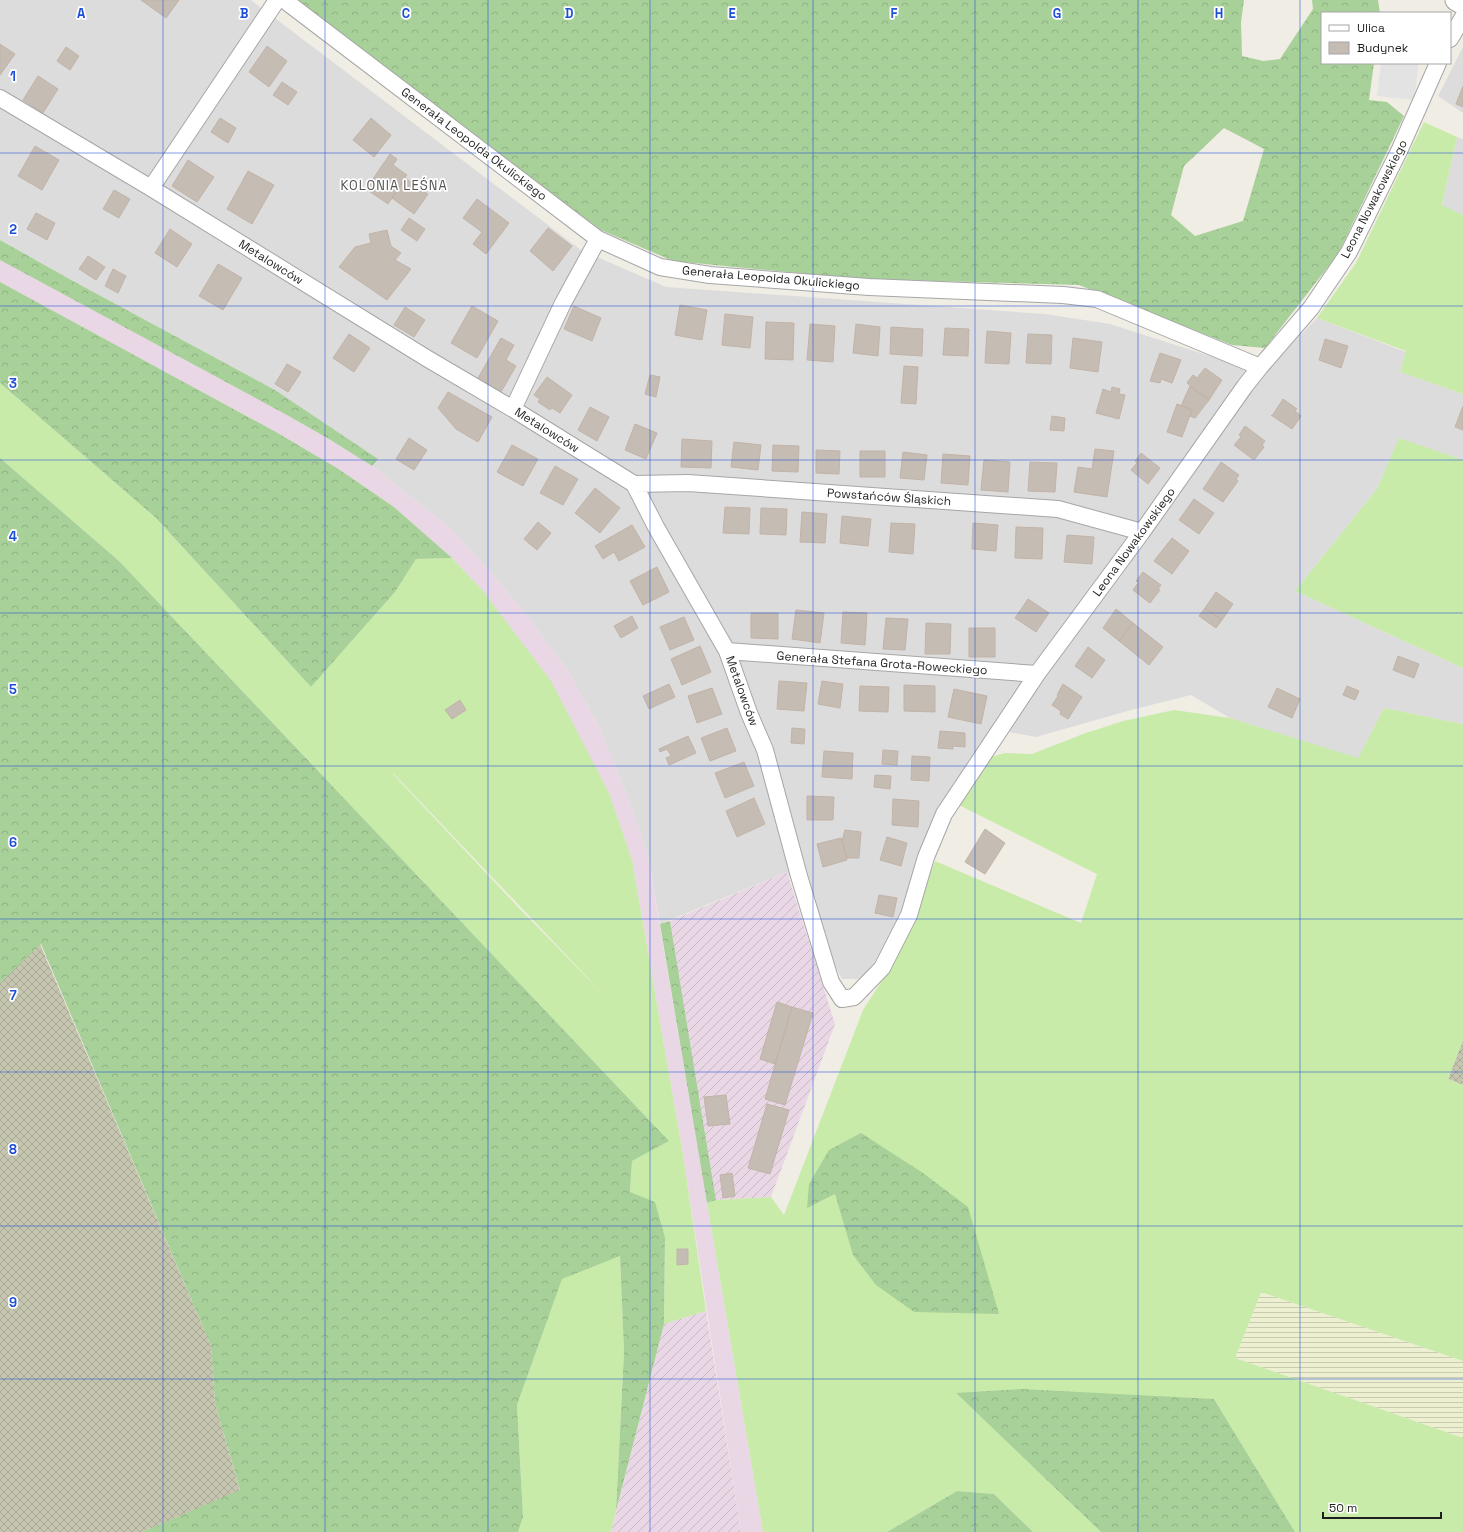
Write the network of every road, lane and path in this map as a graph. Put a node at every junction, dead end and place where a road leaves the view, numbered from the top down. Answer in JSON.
{"nodes":[{"id":1,"x":277,"y":0,"type":"edge"},
{"id":2,"x":284,"y":0,"type":"edge"},
{"id":3,"x":1456,"y":0,"type":"edge"},
{"id":4,"x":1463,"y":4,"type":"edge"},
{"id":5,"x":1463,"y":16,"type":"edge"},
{"id":6,"x":1451,"y":37,"type":"edge"},
{"id":7,"x":1438,"y":64,"type":"edge"},
{"id":8,"x":0,"y":98,"type":"edge"},
{"id":9,"x":151,"y":188,"type":"junction"},
{"id":10,"x":598,"y":238,"type":"junction"},
{"id":11,"x":1260,"y":367,"type":"junction"},
{"id":12,"x":513,"y":409,"type":"junction"},
{"id":13,"x":634,"y":484,"type":"junction"},
{"id":14,"x":1142,"y":532,"type":"junction"},
{"id":15,"x":727,"y":651,"type":"junction"},
{"id":16,"x":1037,"y":674,"type":"junction"},
{"id":17,"x":832,"y":982,"type":"joint"}],
"edges":[{"from":1,"to":9,"type":"street"},
{"from":2,"to":10,"type":"street","name":"Generała Leopolda Okulickiego"},
{"from":3,"to":4,"type":"street"},
{"from":5,"to":6,"type":"street"},
{"from":7,"to":11,"type":"street","name":"Leona Nowakowskiego"},
{"from":8,"to":9,"type":"street","name":"Metalowców"},
{"from":9,"to":12,"type":"street","name":"Metalowców"},
{"from":10,"to":11,"type":"street","name":"Generała Leopolda Okulickiego"},
{"from":10,"to":12,"type":"street"},
{"from":11,"to":14,"type":"street","name":"Leona Nowakowskiego"},
{"from":12,"to":13,"type":"street","name":"Metalowców"},
{"from":13,"to":14,"type":"street","name":"Powstańców Śląskich"},
{"from":13,"to":15,"type":"street","name":"Metalowców"},
{"from":14,"to":16,"type":"street","name":"Leona Nowakowskiego"},
{"from":15,"to":16,"type":"street","name":"Generała Stefana Grota-Roweckiego"},
{"from":15,"to":17,"type":"street","name":"Metalowców"},
{"from":16,"to":17,"type":"street","name":"Leona Nowakowskiego"}]}
